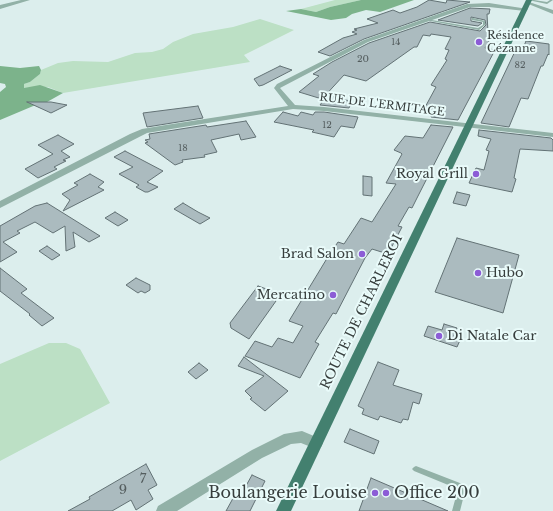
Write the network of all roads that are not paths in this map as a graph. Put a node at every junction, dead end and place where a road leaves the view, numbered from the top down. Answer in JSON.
{"nodes":[{"id":1,"x":27,"y":0,"type":"edge"},
{"id":2,"x":552,"y":0,"type":"edge"},
{"id":3,"x":529,"y":1,"type":"edge"},
{"id":4,"x":536,"y":4,"type":"junction"},
{"id":5,"x":553,"y":5,"type":"edge"},
{"id":6,"x":0,"y":6,"type":"edge"},
{"id":7,"x":524,"y":9,"type":"junction"},
{"id":8,"x":553,"y":12,"type":"edge"},
{"id":9,"x":473,"y":19,"type":"dead end"},
{"id":10,"x":426,"y":20,"type":"junction"},
{"id":11,"x":293,"y":108,"type":"junction"},
{"id":12,"x":469,"y":126,"type":"junction"},
{"id":13,"x":553,"y":135,"type":"edge"},
{"id":14,"x":0,"y":205,"type":"edge"},
{"id":15,"x":316,"y":443,"type":"junction"},
{"id":16,"x":416,"y":469,"type":"dead end"},
{"id":17,"x":163,"y":511,"type":"edge"},
{"id":18,"x":283,"y":511,"type":"edge"},
{"id":19,"x":456,"y":511,"type":"edge"}],
"edges":[{"from":1,"to":6,"type":"street"},
{"from":2,"to":3,"type":"lane"},
{"from":3,"to":4,"type":"street"},
{"from":3,"to":7,"type":"main road","name":"ROUTE DE CHARLEROI"},
{"from":4,"to":5,"type":"lane"},
{"from":4,"to":8,"type":"street"},
{"from":7,"to":10,"type":"street"},
{"from":7,"to":12,"type":"main road","name":"ROUTE DE CHARLEROI"},
{"from":9,"to":10,"type":"lane"},
{"from":10,"to":11,"type":"street"},
{"from":11,"to":12,"type":"street","name":"RUE DE L'ERMITAGE"},
{"from":11,"to":14,"type":"street","name":"RUE DE L'ERMITAGE"},
{"from":12,"to":13,"type":"street","name":"RUE DE L'ERMITAGE"},
{"from":12,"to":15,"type":"main road","name":"ROUTE DE CHARLEROI"},
{"from":15,"to":17,"type":"street"},
{"from":15,"to":18,"type":"main road","name":"ROUTE DE CHARLEROI"},
{"from":16,"to":19,"type":"lane"}]}
